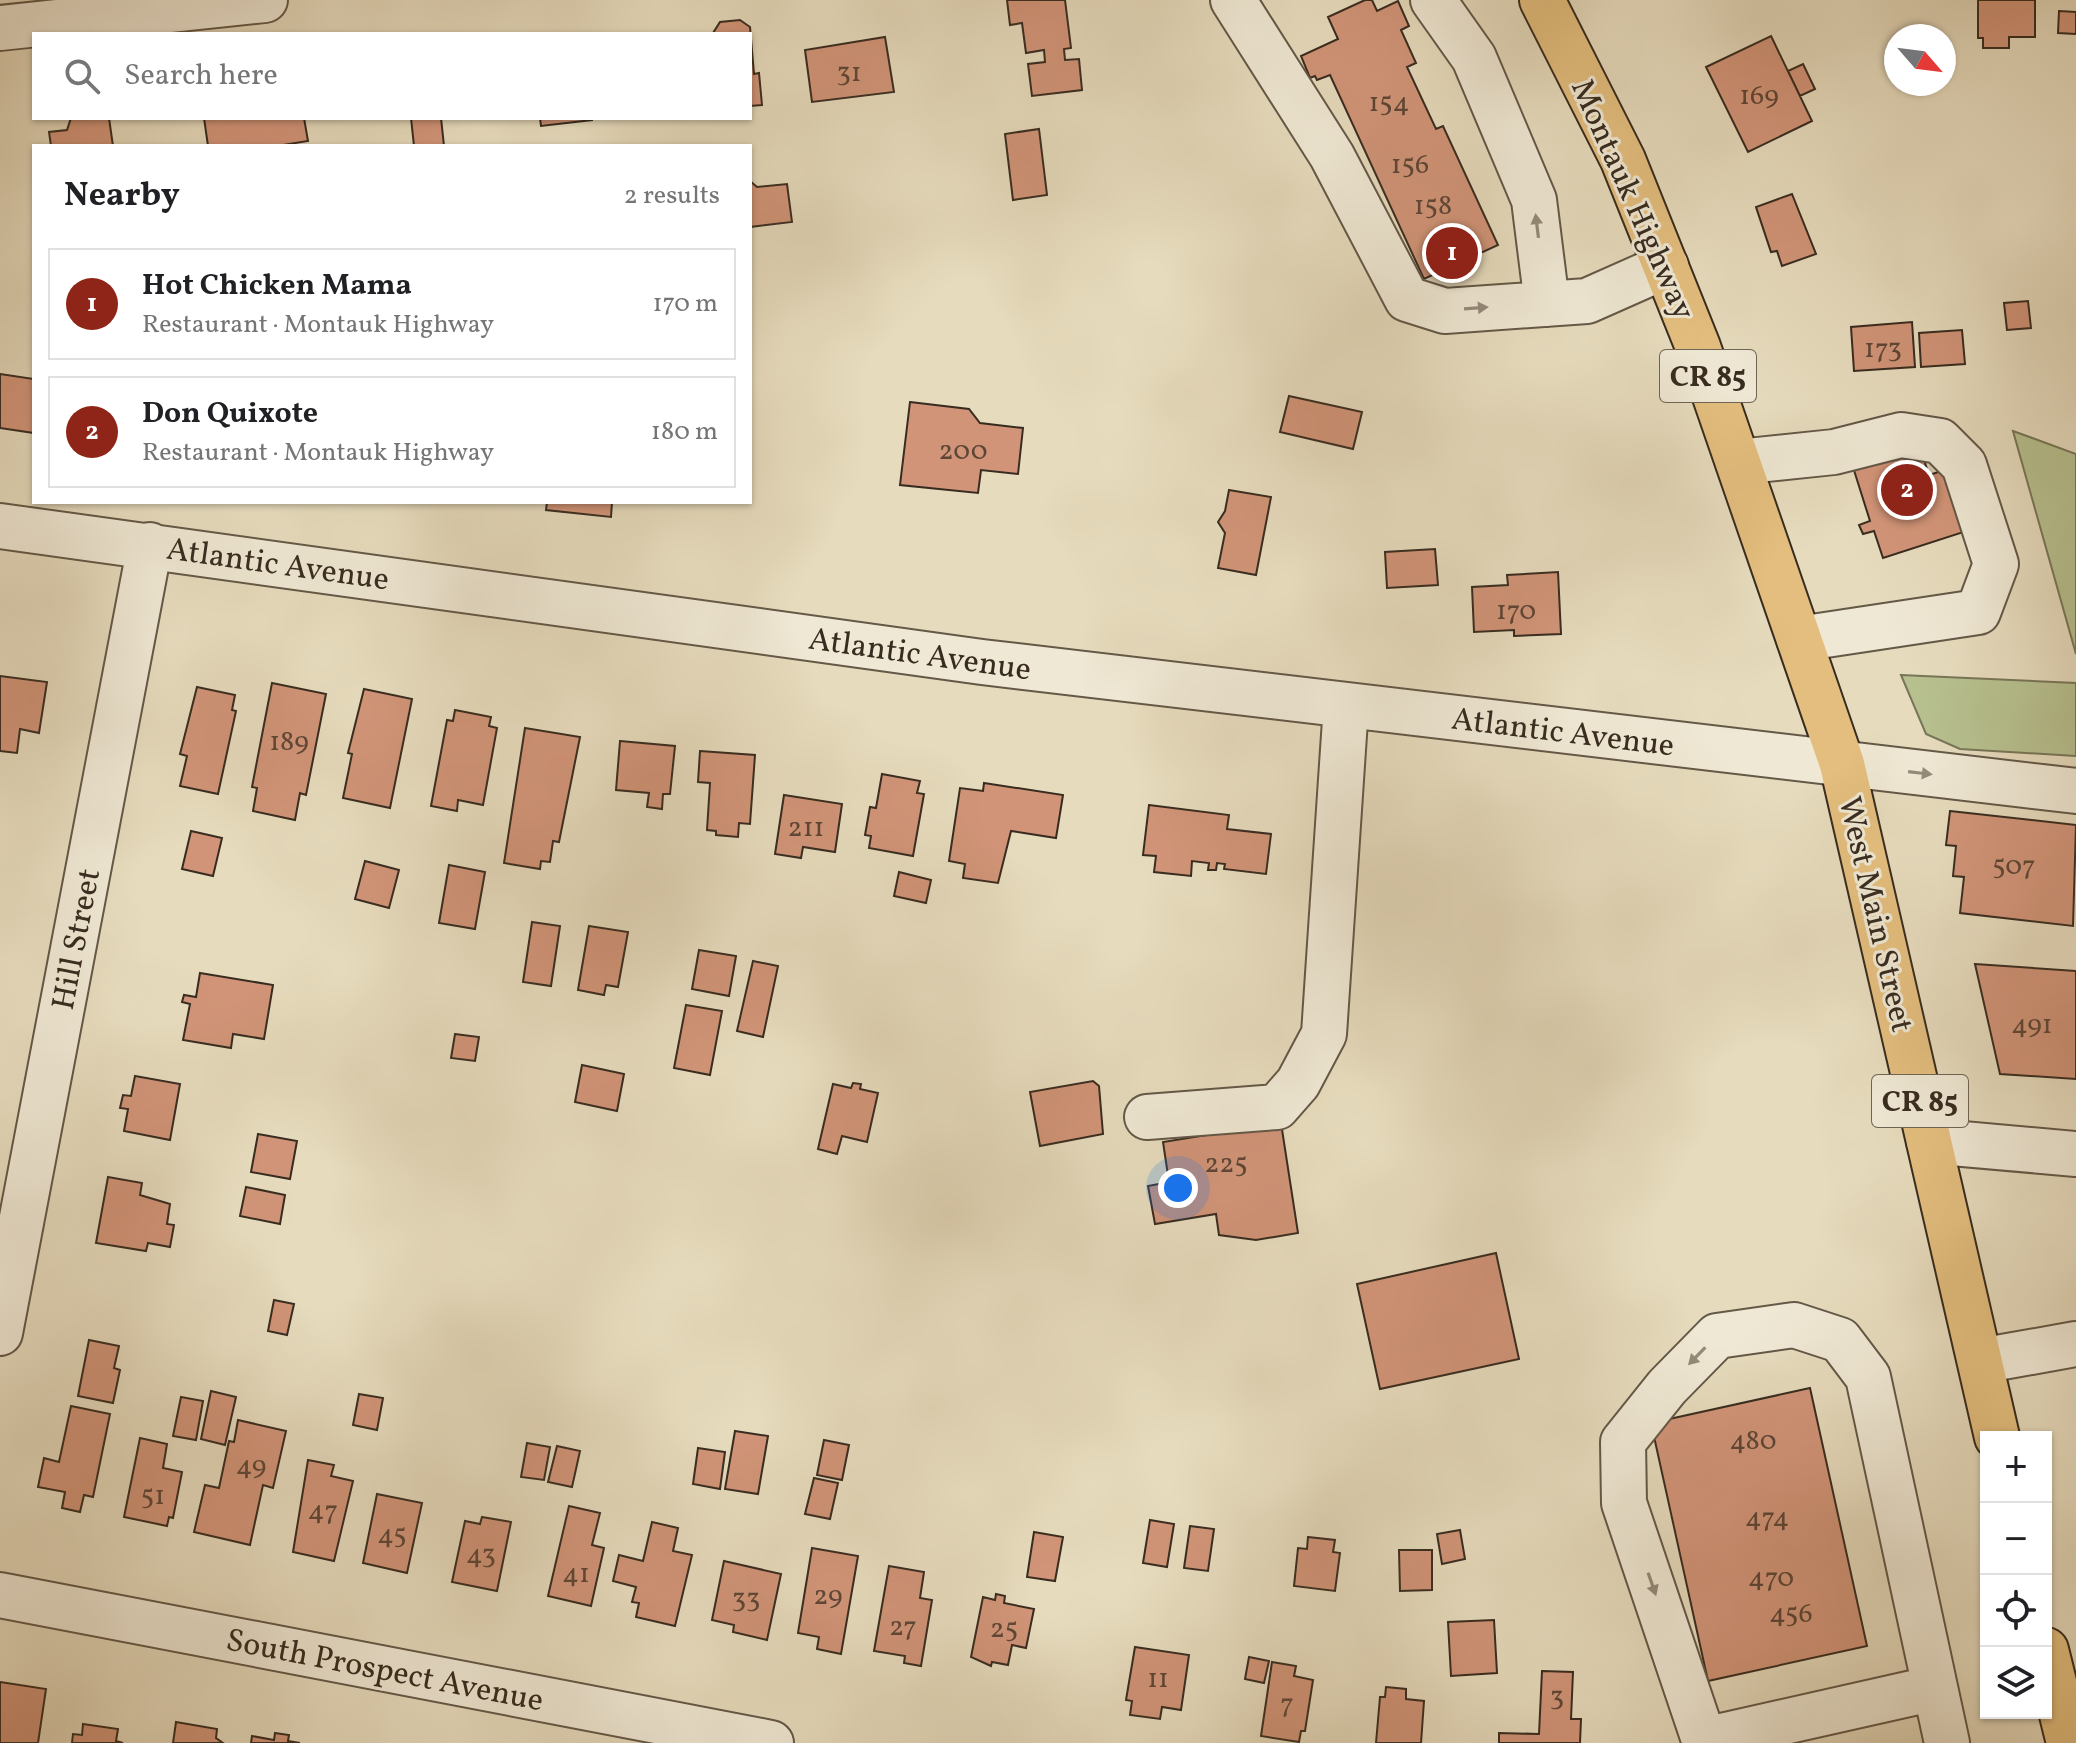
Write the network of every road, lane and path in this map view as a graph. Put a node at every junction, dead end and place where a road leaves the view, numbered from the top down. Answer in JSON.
{"nodes":[{"id":1,"x":265,"y":0,"type":"edge"},
{"id":2,"x":1433,"y":0,"type":"edge"},
{"id":3,"x":1542,"y":0,"type":"edge"},
{"id":4,"x":1235,"y":1,"type":"edge"},
{"id":5,"x":0,"y":28,"type":"edge"},
{"id":6,"x":1666,"y":266,"type":"junction"},
{"id":7,"x":1547,"y":304,"type":"junction"},
{"id":8,"x":1738,"y":462,"type":"junction"},
{"id":9,"x":0,"y":526,"type":"edge"},
{"id":10,"x":150,"y":545,"type":"junction"},
{"id":11,"x":1799,"y":639,"type":"junction"},
{"id":12,"x":1346,"y":705,"type":"junction"},
{"id":13,"x":1842,"y":764,"type":"junction"},
{"id":14,"x":2076,"y":791,"type":"edge"},
{"id":15,"x":1147,"y":1117,"type":"dead end"},
{"id":16,"x":1929,"y":1141,"type":"junction"},
{"id":17,"x":2076,"y":1154,"type":"edge"},
{"id":18,"x":0,"y":1333,"type":"edge"},
{"id":19,"x":2076,"y":1344,"type":"edge"},
{"id":20,"x":1980,"y":1361,"type":"junction"},
{"id":21,"x":1996,"y":1431,"type":"edge"},
{"id":22,"x":0,"y":1595,"type":"edge"},
{"id":23,"x":2057,"y":1659,"type":"edge"},
{"id":24,"x":1935,"y":1688,"type":"junction"},
{"id":25,"x":1705,"y":1741,"type":"edge"},
{"id":26,"x":771,"y":1743,"type":"edge"},
{"id":27,"x":1947,"y":1743,"type":"edge"},
{"id":28,"x":2069,"y":1743,"type":"edge"}],
"edges":[{"from":1,"to":5,"type":"street"},
{"from":7,"to":2,"type":"street","one_way":true},
{"from":3,"to":6,"type":"main road","name":"Montauk Highway","number":"CR 85"},
{"from":4,"to":7,"type":"street","one_way":true},
{"from":6,"to":7,"type":"street"},
{"from":6,"to":8,"type":"main road","name":"Montauk Highway","number":"CR 85"},
{"from":8,"to":11,"type":"main road","name":"Montauk Highway","number":"CR 85"},
{"from":8,"to":11,"type":"street"},
{"from":9,"to":10,"type":"street","name":"Atlantic Avenue"},
{"from":10,"to":12,"type":"street","name":"Atlantic Avenue"},
{"from":10,"to":18,"type":"street","name":"Hill Street"},
{"from":11,"to":13,"type":"main road","name":"Montauk Highway","number":"CR 85"},
{"from":12,"to":13,"type":"street","name":"Atlantic Avenue"},
{"from":12,"to":15,"type":"street"},
{"from":13,"to":14,"type":"street","name":"Atlantic Avenue","one_way":true},
{"from":13,"to":16,"type":"main road","name":"West Main Street","number":"CR 85"},
{"from":16,"to":17,"type":"street"},
{"from":16,"to":20,"type":"main road","name":"West Main Street","number":"CR 85"},
{"from":19,"to":20,"type":"street"},
{"from":20,"to":21,"type":"main road","name":"West Main Street","number":"CR 85"},
{"from":22,"to":26,"type":"street","name":"South Prospect Avenue"},
{"from":23,"to":28,"type":"main road"},
{"from":24,"to":25,"type":"street"},
{"from":24,"to":25,"type":"street","one_way":true},
{"from":24,"to":27,"type":"street"}]}
